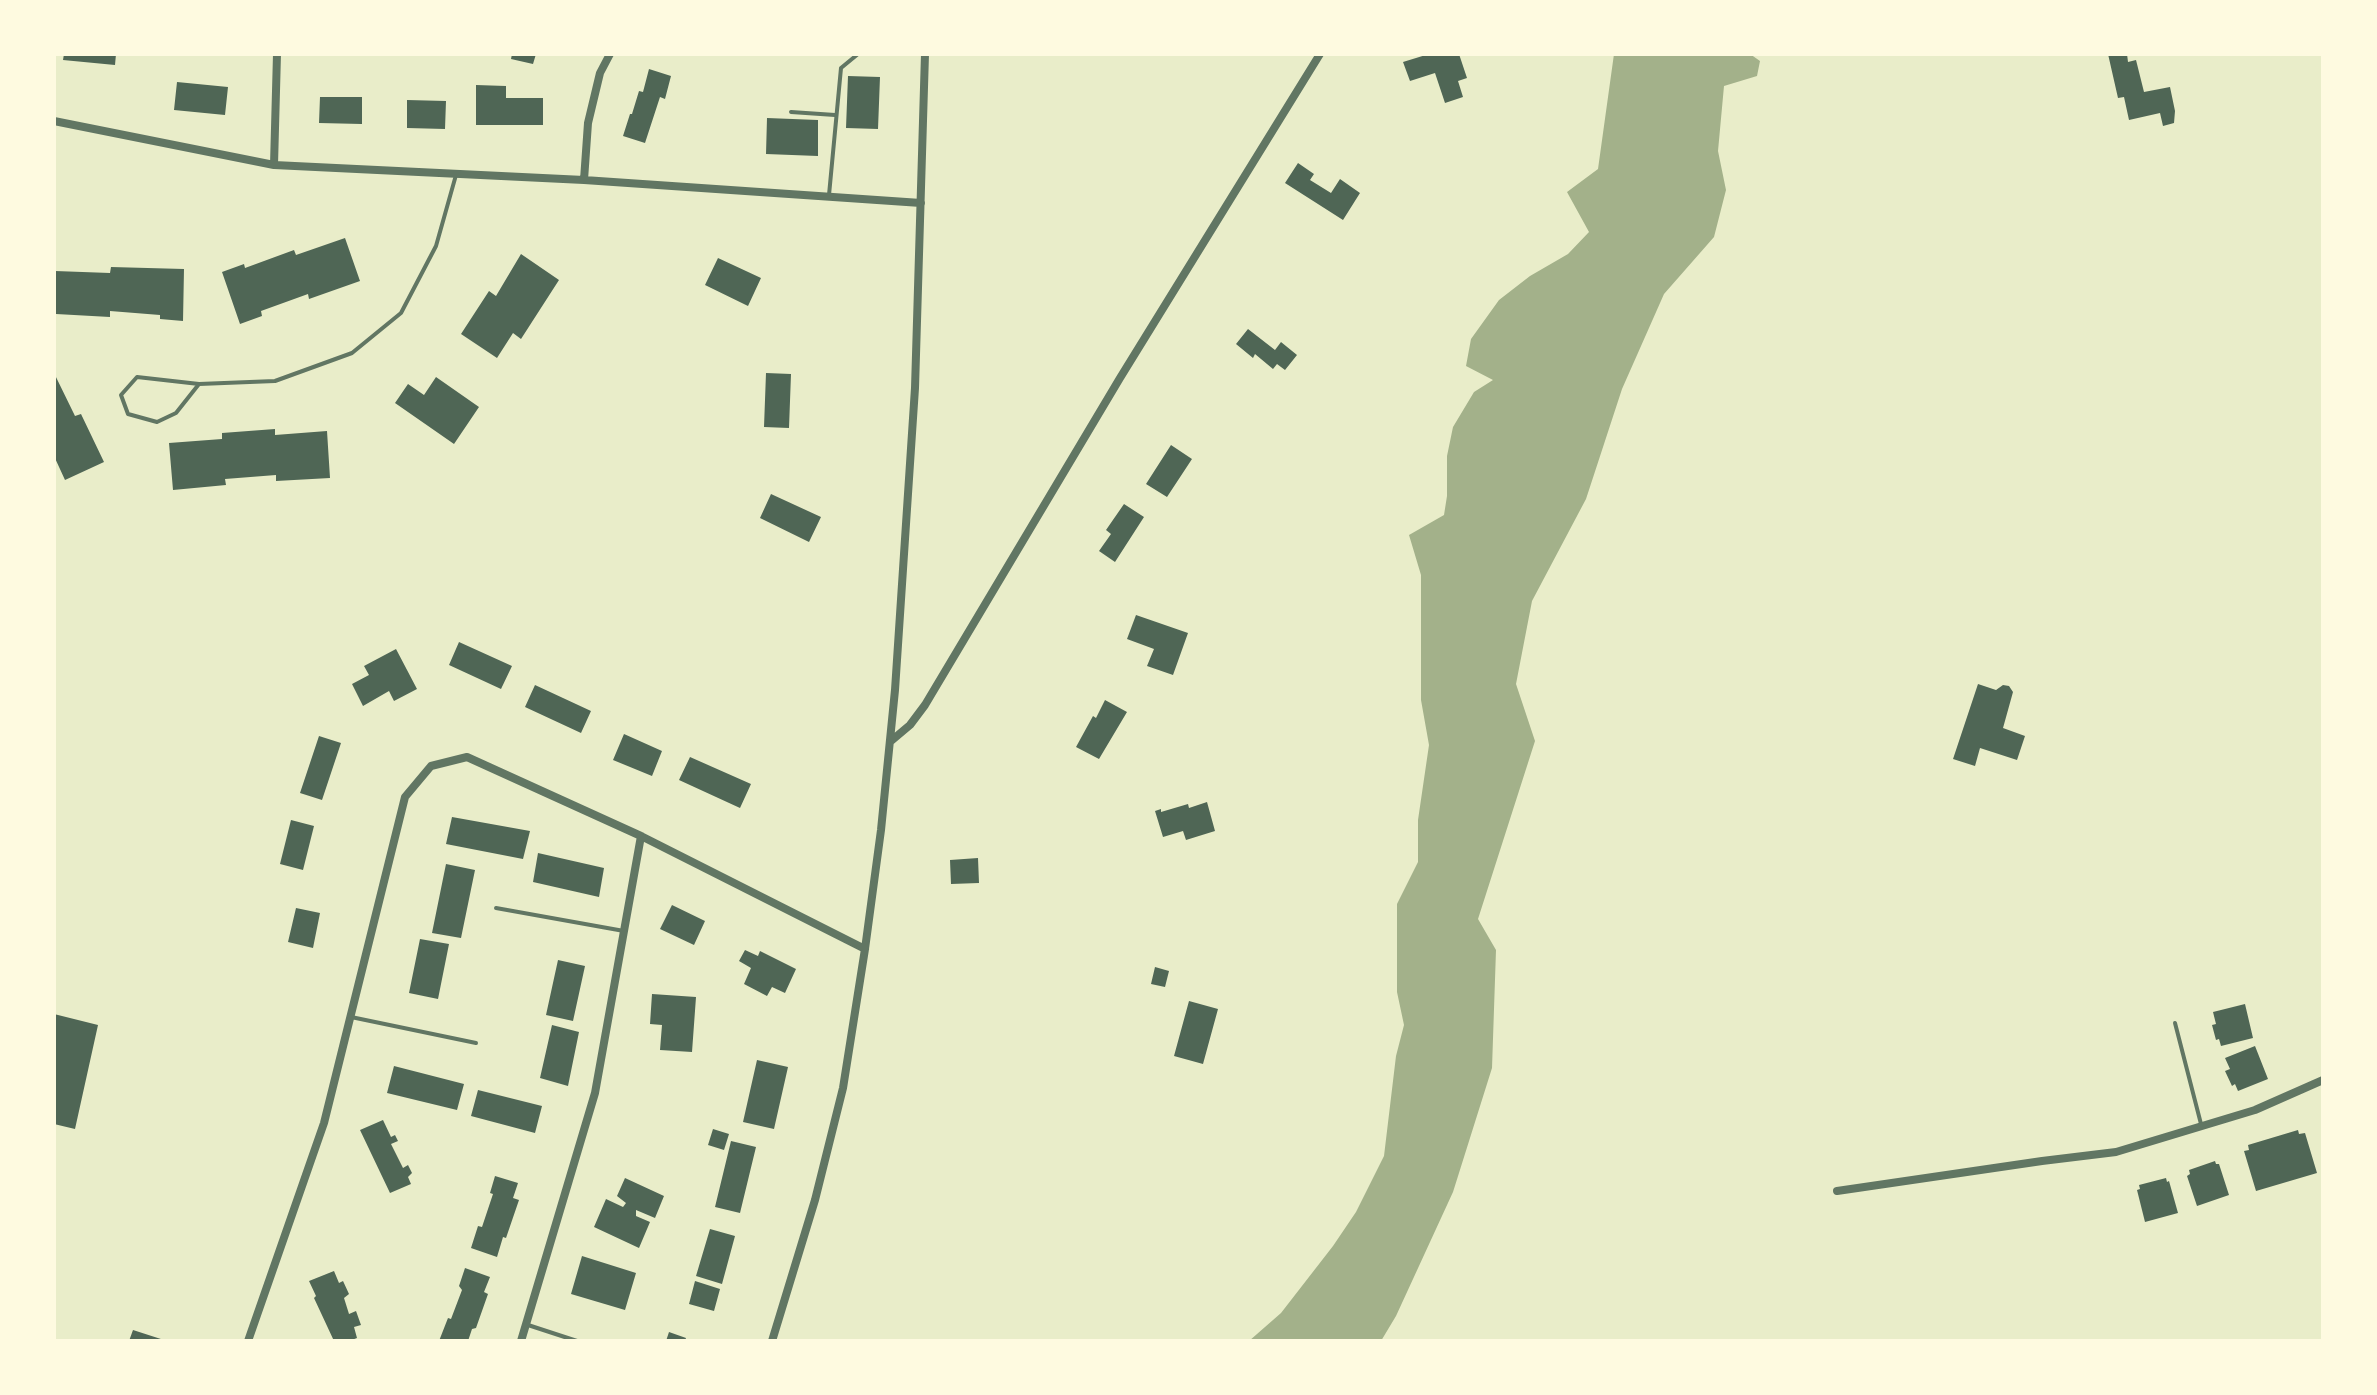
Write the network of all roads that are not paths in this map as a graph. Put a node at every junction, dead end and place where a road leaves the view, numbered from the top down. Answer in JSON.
{"nodes":[{"id":1,"x":277,"y":54,"type":"edge"},
{"id":2,"x":610,"y":54,"type":"edge"},
{"id":3,"x":858,"y":54,"type":"edge"},
{"id":4,"x":925,"y":54,"type":"edge"},
{"id":5,"x":1320,"y":54,"type":"edge"},
{"id":6,"x":791,"y":112,"type":"dead end"},
{"id":7,"x":835,"y":115,"type":"junction"},
{"id":8,"x":54,"y":121,"type":"edge"},
{"id":9,"x":274,"y":165,"type":"junction"},
{"id":10,"x":457,"y":173,"type":"junction"},
{"id":11,"x":584,"y":180,"type":"junction"},
{"id":12,"x":828,"y":197,"type":"junction"},
{"id":13,"x":921,"y":203,"type":"junction"},
{"id":14,"x":199,"y":384,"type":"junction"},
{"id":15,"x":891,"y":742,"type":"junction"},
{"id":16,"x":641,"y":836,"type":"junction"},
{"id":17,"x":496,"y":908,"type":"dead end"},
{"id":18,"x":624,"y":931,"type":"junction"},
{"id":19,"x":865,"y":949,"type":"junction"},
{"id":20,"x":351,"y":1017,"type":"junction"},
{"id":21,"x":2175,"y":1023,"type":"dead end"},
{"id":22,"x":476,"y":1043,"type":"dead end"},
{"id":23,"x":2323,"y":1080,"type":"edge"},
{"id":24,"x":2202,"y":1126,"type":"junction"},
{"id":25,"x":1837,"y":1191,"type":"dead end"},
{"id":26,"x":526,"y":1325,"type":"junction"},
{"id":27,"x":248,"y":1341,"type":"edge"},
{"id":28,"x":521,"y":1341,"type":"edge"},
{"id":29,"x":577,"y":1341,"type":"edge"},
{"id":30,"x":772,"y":1341,"type":"edge"}],
"edges":[{"from":1,"to":9,"type":"street"},
{"from":2,"to":11,"type":"street"},
{"from":3,"to":7,"type":"lane"},
{"from":4,"to":13,"type":"street"},
{"from":5,"to":15,"type":"street"},
{"from":6,"to":7,"type":"lane"},
{"from":7,"to":12,"type":"lane"},
{"from":8,"to":9,"type":"street"},
{"from":9,"to":10,"type":"street"},
{"from":10,"to":11,"type":"street"},
{"from":10,"to":14,"type":"lane"},
{"from":11,"to":12,"type":"street"},
{"from":12,"to":13,"type":"street"},
{"from":13,"to":15,"type":"street"},
{"from":14,"to":14,"type":"lane"},
{"from":15,"to":19,"type":"street"},
{"from":16,"to":18,"type":"street"},
{"from":16,"to":19,"type":"street"},
{"from":16,"to":20,"type":"street"},
{"from":17,"to":18,"type":"lane"},
{"from":18,"to":26,"type":"street"},
{"from":19,"to":30,"type":"street"},
{"from":20,"to":22,"type":"lane"},
{"from":20,"to":27,"type":"street"},
{"from":21,"to":24,"type":"lane"},
{"from":23,"to":24,"type":"street"},
{"from":24,"to":25,"type":"street"},
{"from":26,"to":28,"type":"street"},
{"from":26,"to":29,"type":"lane"}]}
